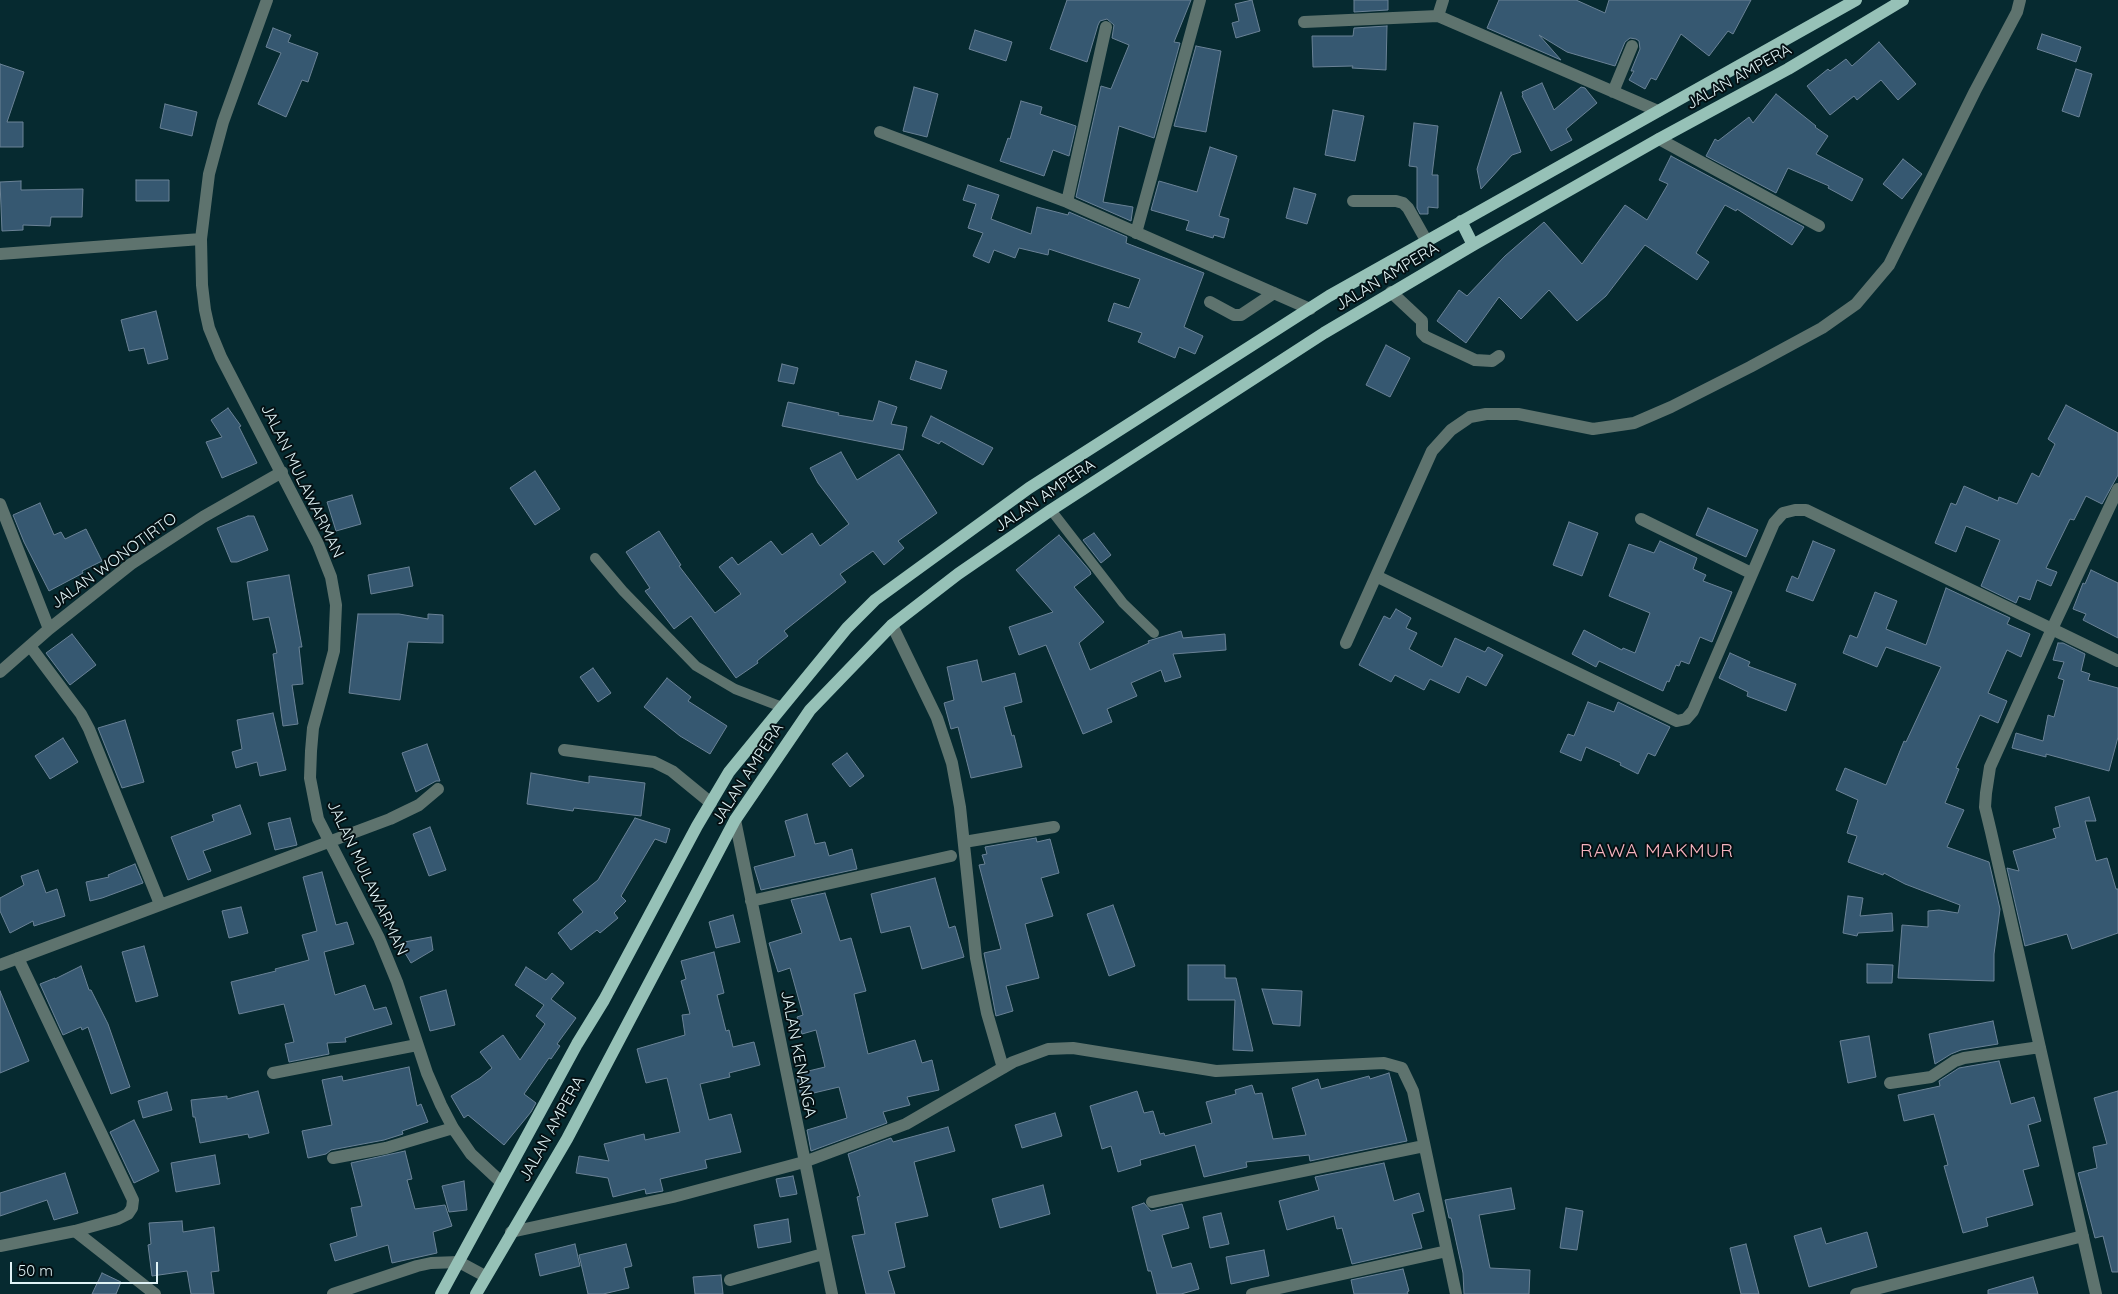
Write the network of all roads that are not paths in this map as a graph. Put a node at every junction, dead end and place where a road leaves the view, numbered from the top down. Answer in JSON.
{"nodes":[{"id":1,"x":267,"y":0,"type":"edge"},
{"id":2,"x":1200,"y":0,"type":"edge"},
{"id":3,"x":1443,"y":0,"type":"edge"},
{"id":4,"x":1856,"y":0,"type":"edge"},
{"id":5,"x":1904,"y":0,"type":"edge"},
{"id":6,"x":2020,"y":0,"type":"edge"},
{"id":7,"x":1438,"y":16,"type":"junction"},
{"id":8,"x":1304,"y":22,"type":"dead end"},
{"id":9,"x":1106,"y":27,"type":"dead end"},
{"id":10,"x":1632,"y":46,"type":"dead end"},
{"id":11,"x":1613,"y":92,"type":"junction"},
{"id":12,"x":1658,"y":112,"type":"junction"},
{"id":13,"x":880,"y":132,"type":"dead end"},
{"id":14,"x":1659,"y":139,"type":"junction"},
{"id":15,"x":1353,"y":201,"type":"dead end"},
{"id":16,"x":1067,"y":202,"type":"junction"},
{"id":17,"x":1461,"y":221,"type":"junction"},
{"id":18,"x":1819,"y":226,"type":"dead end"},
{"id":19,"x":1136,"y":233,"type":"junction"},
{"id":20,"x":201,"y":238,"type":"junction"},
{"id":21,"x":1426,"y":240,"type":"junction"},
{"id":22,"x":1473,"y":245,"type":"junction"},
{"id":23,"x":0,"y":254,"type":"edge"},
{"id":24,"x":1392,"y":292,"type":"junction"},
{"id":25,"x":1274,"y":293,"type":"junction"},
{"id":26,"x":1210,"y":302,"type":"dead end"},
{"id":27,"x":1310,"y":309,"type":"junction"},
{"id":28,"x":1499,"y":356,"type":"dead end"},
{"id":29,"x":282,"y":472,"type":"junction"},
{"id":30,"x":2118,"y":488,"type":"edge"},
{"id":31,"x":0,"y":504,"type":"edge"},
{"id":32,"x":1051,"y":510,"type":"junction"},
{"id":33,"x":1641,"y":519,"type":"dead end"},
{"id":34,"x":595,"y":558,"type":"dead end"},
{"id":35,"x":1751,"y":573,"type":"junction"},
{"id":36,"x":1376,"y":576,"type":"junction"},
{"id":37,"x":892,"y":625,"type":"junction"},
{"id":38,"x":49,"y":629,"type":"junction"},
{"id":39,"x":2052,"y":629,"type":"junction"},
{"id":40,"x":1154,"y":633,"type":"dead end"},
{"id":41,"x":1346,"y":643,"type":"dead end"},
{"id":42,"x":30,"y":646,"type":"junction"},
{"id":43,"x":2118,"y":661,"type":"edge"},
{"id":44,"x":0,"y":672,"type":"edge"},
{"id":45,"x":782,"y":707,"type":"junction"},
{"id":46,"x":564,"y":750,"type":"dead end"},
{"id":47,"x":438,"y":790,"type":"dead end"},
{"id":48,"x":711,"y":803,"type":"junction"},
{"id":49,"x":735,"y":820,"type":"junction"},
{"id":50,"x":1054,"y":827,"type":"dead end"},
{"id":51,"x":329,"y":842,"type":"junction"},
{"id":52,"x":964,"y":842,"type":"junction"},
{"id":53,"x":951,"y":856,"type":"dead end"},
{"id":54,"x":751,"y":901,"type":"junction"},
{"id":55,"x":160,"y":904,"type":"junction"},
{"id":56,"x":18,"y":958,"type":"junction"},
{"id":57,"x":0,"y":965,"type":"edge"},
{"id":58,"x":417,"y":1045,"type":"junction"},
{"id":59,"x":2040,"y":1047,"type":"junction"},
{"id":60,"x":1003,"y":1068,"type":"junction"},
{"id":61,"x":273,"y":1073,"type":"dead end"},
{"id":62,"x":1890,"y":1083,"type":"dead end"},
{"id":63,"x":454,"y":1128,"type":"junction"},
{"id":64,"x":1424,"y":1146,"type":"junction"},
{"id":65,"x":333,"y":1158,"type":"dead end"},
{"id":66,"x":804,"y":1162,"type":"junction"},
{"id":67,"x":502,"y":1182,"type":"junction"},
{"id":68,"x":1152,"y":1202,"type":"dead end"},
{"id":69,"x":75,"y":1231,"type":"junction"},
{"id":70,"x":511,"y":1232,"type":"junction"},
{"id":71,"x":2084,"y":1236,"type":"junction"},
{"id":72,"x":0,"y":1246,"type":"edge"},
{"id":73,"x":1447,"y":1251,"type":"junction"},
{"id":74,"x":823,"y":1254,"type":"junction"},
{"id":75,"x":459,"y":1262,"type":"junction"},
{"id":76,"x":485,"y":1276,"type":"junction"},
{"id":77,"x":730,"y":1280,"type":"dead end"},
{"id":78,"x":155,"y":1294,"type":"edge"},
{"id":79,"x":333,"y":1294,"type":"edge"},
{"id":80,"x":441,"y":1294,"type":"edge"},
{"id":81,"x":476,"y":1294,"type":"edge"},
{"id":82,"x":832,"y":1294,"type":"edge"},
{"id":83,"x":1252,"y":1294,"type":"edge"},
{"id":84,"x":1456,"y":1294,"type":"edge"},
{"id":85,"x":1856,"y":1294,"type":"edge"},
{"id":86,"x":2096,"y":1294,"type":"edge"}],
"edges":[{"from":1,"to":20,"type":"street","name":"JALAN MULAWARMAN"},
{"from":2,"to":19,"type":"street"},
{"from":3,"to":7,"type":"street"},
{"from":4,"to":12,"type":"main road","name":"JALAN AMPERA"},
{"from":5,"to":14,"type":"main road","name":"JALAN AMPERA"},
{"from":6,"to":36,"type":"street"},
{"from":7,"to":8,"type":"street"},
{"from":7,"to":11,"type":"street"},
{"from":9,"to":16,"type":"street"},
{"from":10,"to":11,"type":"street"},
{"from":11,"to":12,"type":"street"},
{"from":12,"to":17,"type":"main road","name":"JALAN AMPERA"},
{"from":13,"to":16,"type":"street"},
{"from":14,"to":18,"type":"street"},
{"from":14,"to":22,"type":"main road","name":"JALAN AMPERA"},
{"from":15,"to":21,"type":"street"},
{"from":16,"to":19,"type":"street"},
{"from":17,"to":21,"type":"main road","name":"JALAN AMPERA"},
{"from":17,"to":22,"type":"main road"},
{"from":19,"to":25,"type":"street"},
{"from":20,"to":23,"type":"street"},
{"from":20,"to":29,"type":"street","name":"JALAN MULAWARMAN"},
{"from":21,"to":27,"type":"main road","name":"JALAN AMPERA"},
{"from":22,"to":24,"type":"main road","name":"JALAN AMPERA"},
{"from":24,"to":28,"type":"street"},
{"from":24,"to":32,"type":"main road","name":"JALAN AMPERA"},
{"from":25,"to":26,"type":"street"},
{"from":25,"to":27,"type":"street"},
{"from":27,"to":45,"type":"main road","name":"JALAN AMPERA"},
{"from":29,"to":38,"type":"street","name":"JALAN WONOTIRTO"},
{"from":29,"to":51,"type":"street","name":"JALAN MULAWARMAN"},
{"from":30,"to":39,"type":"street"},
{"from":31,"to":38,"type":"street"},
{"from":32,"to":37,"type":"main road","name":"JALAN AMPERA"},
{"from":32,"to":40,"type":"lane"},
{"from":33,"to":35,"type":"street"},
{"from":34,"to":45,"type":"lane"},
{"from":35,"to":36,"type":"street"},
{"from":35,"to":39,"type":"street"},
{"from":36,"to":41,"type":"street"},
{"from":37,"to":49,"type":"main road","name":"JALAN AMPERA"},
{"from":37,"to":52,"type":"street"},
{"from":38,"to":42,"type":"street","name":"JALAN WONOTIRTO"},
{"from":39,"to":43,"type":"street"},
{"from":39,"to":59,"type":"street"},
{"from":42,"to":44,"type":"street","name":"JALAN WONOTIRTO"},
{"from":42,"to":55,"type":"street"},
{"from":45,"to":48,"type":"main road","name":"JALAN AMPERA"},
{"from":46,"to":48,"type":"street"},
{"from":47,"to":51,"type":"street"},
{"from":48,"to":67,"type":"main road","name":"JALAN AMPERA"},
{"from":49,"to":54,"type":"street","name":"JALAN KENANGA"},
{"from":49,"to":70,"type":"main road","name":"JALAN AMPERA"},
{"from":50,"to":52,"type":"street"},
{"from":51,"to":55,"type":"street"},
{"from":51,"to":58,"type":"street","name":"JALAN MULAWARMAN"},
{"from":52,"to":60,"type":"street"},
{"from":53,"to":54,"type":"street"},
{"from":54,"to":66,"type":"street","name":"JALAN KENANGA"},
{"from":55,"to":56,"type":"street"},
{"from":56,"to":57,"type":"street"},
{"from":56,"to":69,"type":"street"},
{"from":58,"to":61,"type":"street"},
{"from":58,"to":63,"type":"street","name":"JALAN MULAWARMAN"},
{"from":59,"to":62,"type":"street"},
{"from":59,"to":71,"type":"street"},
{"from":60,"to":64,"type":"street"},
{"from":60,"to":66,"type":"street"},
{"from":63,"to":65,"type":"street"},
{"from":63,"to":67,"type":"street","name":"JALAN MULAWARMAN"},
{"from":64,"to":68,"type":"street"},
{"from":64,"to":73,"type":"street"},
{"from":66,"to":70,"type":"street"},
{"from":66,"to":74,"type":"street","name":"JALAN KENANGA"},
{"from":67,"to":75,"type":"main road","name":"JALAN AMPERA"},
{"from":69,"to":72,"type":"street"},
{"from":69,"to":78,"type":"street"},
{"from":70,"to":76,"type":"main road","name":"JALAN AMPERA"},
{"from":71,"to":85,"type":"street"},
{"from":71,"to":86,"type":"street"},
{"from":73,"to":83,"type":"street"},
{"from":73,"to":84,"type":"street"},
{"from":74,"to":77,"type":"street"},
{"from":74,"to":82,"type":"street","name":"JALAN KENANGA"},
{"from":75,"to":76,"type":"street"},
{"from":75,"to":79,"type":"street"},
{"from":75,"to":80,"type":"main road","name":"JALAN AMPERA"},
{"from":76,"to":81,"type":"main road","name":"JALAN AMPERA"}]}
